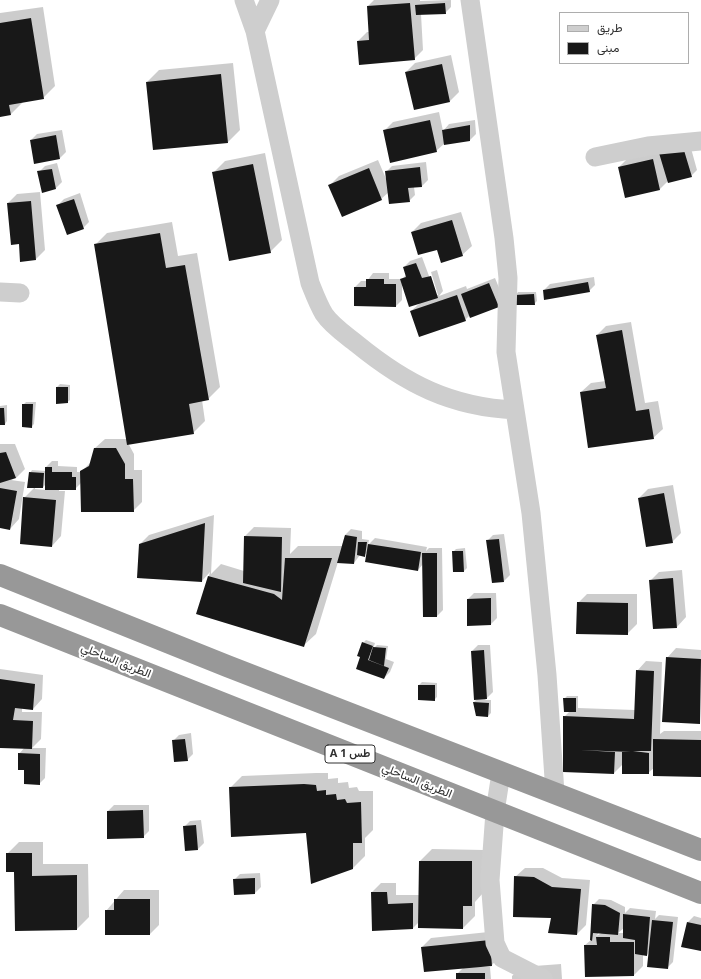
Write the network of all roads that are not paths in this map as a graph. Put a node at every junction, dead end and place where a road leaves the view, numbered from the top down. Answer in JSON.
{"nodes":[{"id":1,"x":244,"y":0,"type":"edge"},
{"id":2,"x":270,"y":0,"type":"edge"},
{"id":3,"x":470,"y":0,"type":"edge"},
{"id":4,"x":255,"y":31,"type":"junction"},
{"id":5,"x":701,"y":141,"type":"edge"},
{"id":6,"x":595,"y":157,"type":"dead end"},
{"id":7,"x":0,"y":292,"type":"edge"},
{"id":8,"x":20,"y":293,"type":"dead end"},
{"id":9,"x":515,"y":410,"type":"junction"},
{"id":10,"x":0,"y":575,"type":"edge"},
{"id":11,"x":0,"y":615,"type":"edge"},
{"id":12,"x":501,"y":773,"type":"junction"},
{"id":13,"x":555,"y":793,"type":"junction"},
{"id":14,"x":495,"y":812,"type":"junction"},
{"id":15,"x":701,"y":850,"type":"edge"},
{"id":16,"x":701,"y":892,"type":"edge"},
{"id":17,"x":543,"y":979,"type":"edge"}],
"edges":[{"from":1,"to":4,"type":"street"},
{"from":2,"to":4,"type":"street"},
{"from":3,"to":9,"type":"street"},
{"from":4,"to":9,"type":"street"},
{"from":5,"to":6,"type":"street"},
{"from":7,"to":8,"type":"street"},
{"from":9,"to":13,"type":"street"},
{"from":10,"to":12,"type":"highway"},
{"from":11,"to":14,"type":"highway","name":"الطريق الساحلي","number":"A 1 طس"},
{"from":12,"to":13,"type":"highway"},
{"from":12,"to":14,"type":"street"},
{"from":13,"to":15,"type":"highway"},
{"from":14,"to":16,"type":"highway","name":"الطريق الساحلي","number":"A 1 طس"},
{"from":14,"to":17,"type":"street"}]}
